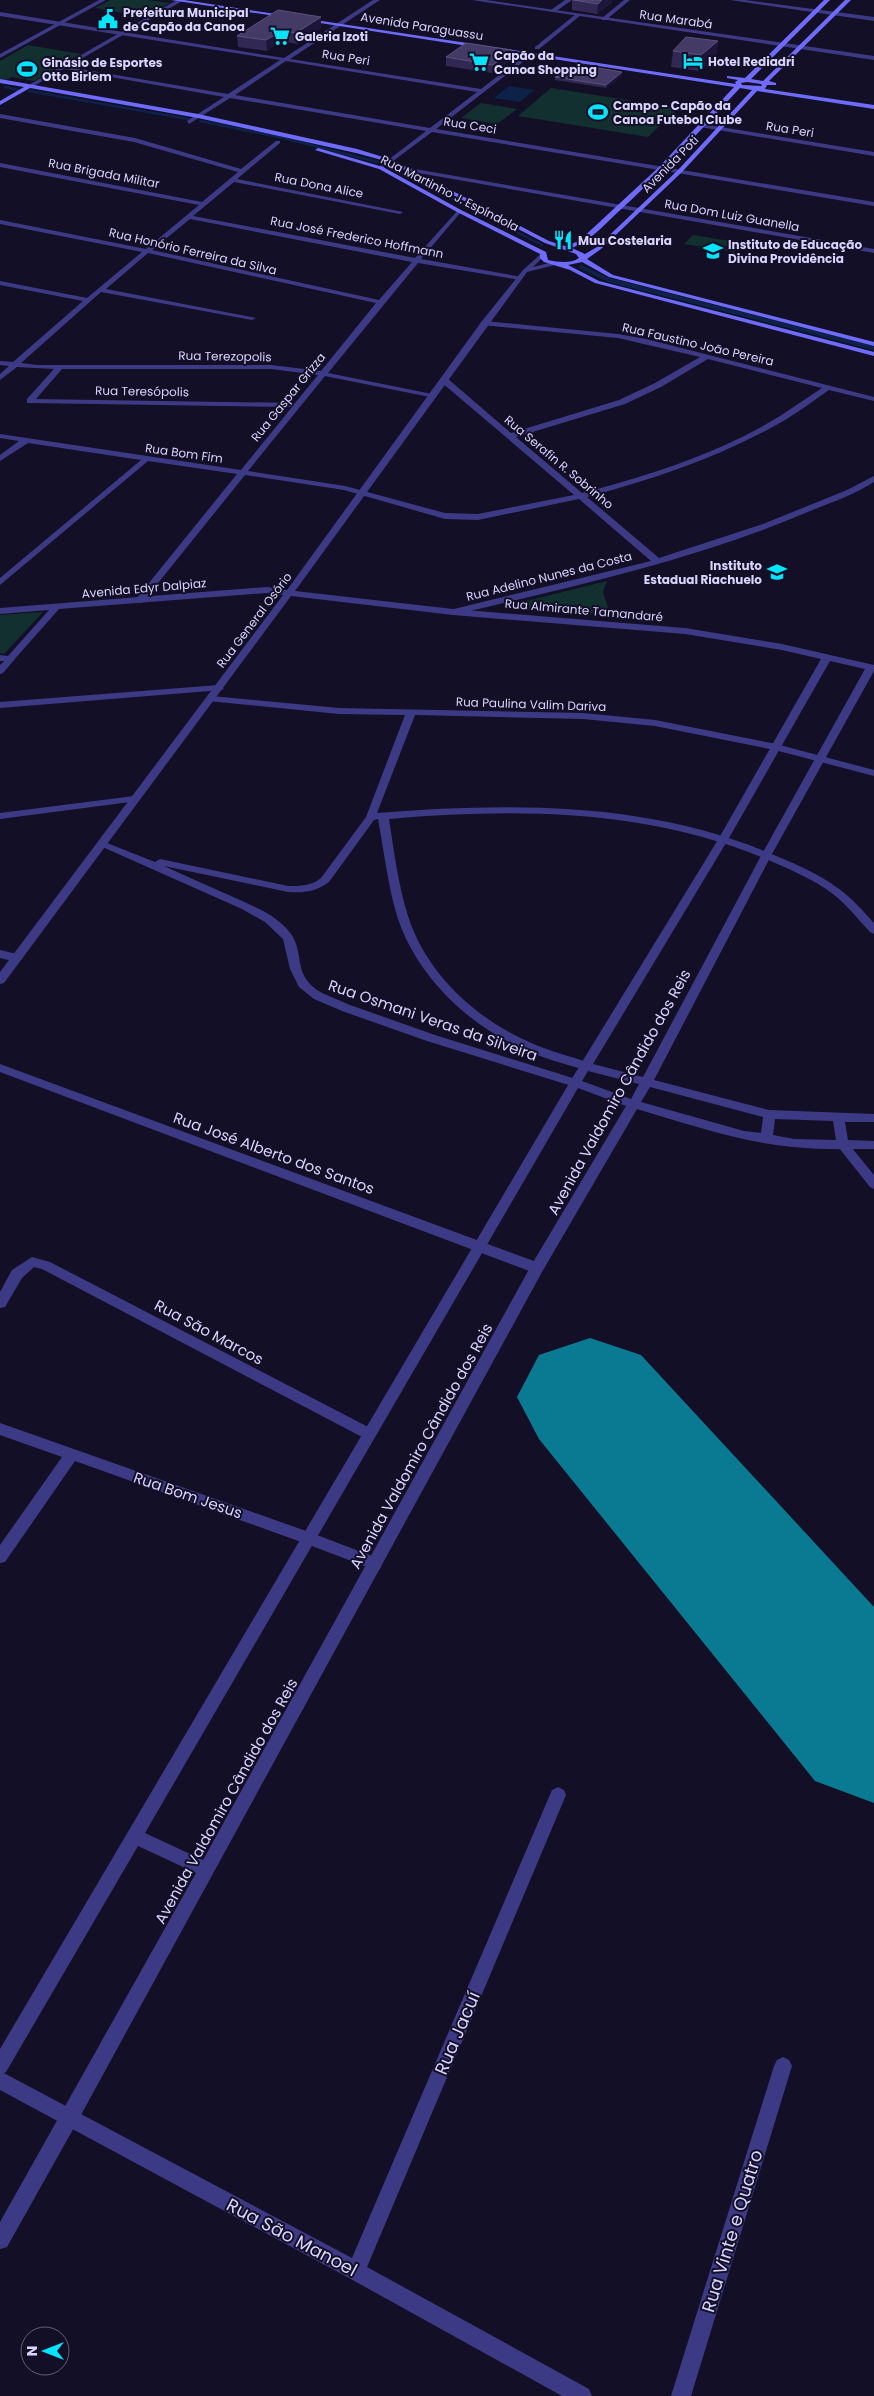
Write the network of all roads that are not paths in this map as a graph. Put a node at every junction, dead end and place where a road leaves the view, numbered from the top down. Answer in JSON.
{"nodes":[{"id":1,"x":103,"y":0,"type":"edge"},
{"id":2,"x":178,"y":0,"type":"edge"},
{"id":3,"x":215,"y":0,"type":"edge"},
{"id":4,"x":377,"y":0,"type":"edge"},
{"id":5,"x":474,"y":0,"type":"edge"},
{"id":6,"x":569,"y":0,"type":"edge"},
{"id":7,"x":627,"y":0,"type":"edge"},
{"id":8,"x":733,"y":0,"type":"edge"},
{"id":9,"x":827,"y":0,"type":"edge"},
{"id":10,"x":848,"y":0,"type":"edge"},
{"id":11,"x":553,"y":11,"type":"junction"},
{"id":12,"x":817,"y":11,"type":"junction"},
{"id":13,"x":0,"y":14,"type":"edge"},
{"id":14,"x":835,"y":14,"type":"junction"},
{"id":15,"x":578,"y":15,"type":"junction"},
{"id":16,"x":348,"y":19,"type":"junction"},
{"id":17,"x":604,"y":19,"type":"junction"},
{"id":18,"x":874,"y":19,"type":"edge"},
{"id":19,"x":59,"y":24,"type":"junction"},
{"id":20,"x":340,"y":25,"type":"junction"},
{"id":21,"x":122,"y":34,"type":"junction"},
{"id":22,"x":783,"y":45,"type":"junction"},
{"id":23,"x":799,"y":47,"type":"junction"},
{"id":24,"x":537,"y":48,"type":"junction"},
{"id":25,"x":546,"y":50,"type":"dead end"},
{"id":26,"x":530,"y":54,"type":"junction"},
{"id":27,"x":0,"y":56,"type":"edge"},
{"id":28,"x":874,"y":58,"type":"edge"},
{"id":29,"x":289,"y":59,"type":"junction"},
{"id":30,"x":63,"y":68,"type":"junction"},
{"id":31,"x":717,"y":75,"type":"dead end"},
{"id":32,"x":746,"y":80,"type":"junction"},
{"id":33,"x":0,"y":81,"type":"edge"},
{"id":34,"x":764,"y":82,"type":"junction"},
{"id":35,"x":30,"y":86,"type":"junction"},
{"id":36,"x":739,"y":86,"type":"junction"},
{"id":37,"x":756,"y":89,"type":"junction"},
{"id":38,"x":10,"y":91,"type":"dead end"},
{"id":39,"x":482,"y":91,"type":"junction"},
{"id":40,"x":19,"y":92,"type":"junction"},
{"id":41,"x":230,"y":94,"type":"junction"},
{"id":42,"x":874,"y":99,"type":"edge"},
{"id":43,"x":0,"y":103,"type":"edge"},
{"id":44,"x":874,"y":107,"type":"edge"},
{"id":45,"x":0,"y":116,"type":"edge"},
{"id":46,"x":198,"y":116,"type":"junction"},
{"id":47,"x":189,"y":122,"type":"junction"},
{"id":48,"x":702,"y":126,"type":"junction"},
{"id":49,"x":216,"y":128,"type":"dead end"},
{"id":50,"x":720,"y":129,"type":"junction"},
{"id":51,"x":431,"y":130,"type":"junction"},
{"id":52,"x":269,"y":140,"type":"dead end"},
{"id":53,"x":278,"y":142,"type":"junction"},
{"id":54,"x":288,"y":144,"type":"dead end"},
{"id":55,"x":297,"y":146,"type":"dead end"},
{"id":56,"x":874,"y":154,"type":"edge"},
{"id":57,"x":391,"y":161,"type":"junction"},
{"id":58,"x":0,"y":166,"type":"edge"},
{"id":59,"x":381,"y":168,"type":"junction"},
{"id":60,"x":661,"y":168,"type":"junction"},
{"id":61,"x":409,"y":170,"type":"junction"},
{"id":62,"x":680,"y":171,"type":"junction"},
{"id":63,"x":243,"y":172,"type":"junction"},
{"id":64,"x":233,"y":180,"type":"junction"},
{"id":65,"x":204,"y":204,"type":"junction"},
{"id":66,"x":874,"y":204,"type":"edge"},
{"id":67,"x":620,"y":207,"type":"junction"},
{"id":68,"x":639,"y":210,"type":"junction"},
{"id":69,"x":459,"y":211,"type":"junction"},
{"id":70,"x":400,"y":212,"type":"dead end"},
{"id":71,"x":190,"y":217,"type":"junction"},
{"id":72,"x":0,"y":222,"type":"edge"},
{"id":73,"x":561,"y":249,"type":"junction"},
{"id":74,"x":148,"y":251,"type":"junction"},
{"id":75,"x":874,"y":251,"type":"edge"},
{"id":76,"x":543,"y":254,"type":"junction"},
{"id":77,"x":582,"y":259,"type":"junction"},
{"id":78,"x":418,"y":261,"type":"junction"},
{"id":79,"x":555,"y":264,"type":"junction"},
{"id":80,"x":523,"y":275,"type":"junction"},
{"id":81,"x":0,"y":283,"type":"edge"},
{"id":82,"x":100,"y":290,"type":"junction"},
{"id":83,"x":89,"y":300,"type":"junction"},
{"id":84,"x":381,"y":302,"type":"junction"},
{"id":85,"x":252,"y":318,"type":"dead end"},
{"id":86,"x":485,"y":323,"type":"junction"},
{"id":87,"x":874,"y":344,"type":"edge"},
{"id":88,"x":874,"y":354,"type":"edge"},
{"id":89,"x":706,"y":356,"type":"junction"},
{"id":90,"x":0,"y":363,"type":"edge"},
{"id":91,"x":15,"y":366,"type":"junction"},
{"id":92,"x":60,"y":367,"type":"junction"},
{"id":93,"x":324,"y":374,"type":"junction"},
{"id":94,"x":0,"y":378,"type":"edge"},
{"id":95,"x":444,"y":380,"type":"junction"},
{"id":96,"x":828,"y":387,"type":"junction"},
{"id":97,"x":432,"y":396,"type":"junction"},
{"id":98,"x":874,"y":399,"type":"edge"},
{"id":99,"x":298,"y":405,"type":"junction"},
{"id":100,"x":0,"y":436,"type":"edge"},
{"id":101,"x":511,"y":436,"type":"junction"},
{"id":102,"x":26,"y":440,"type":"junction"},
{"id":103,"x":0,"y":459,"type":"edge"},
{"id":104,"x":146,"y":460,"type":"junction"},
{"id":105,"x":243,"y":473,"type":"junction"},
{"id":106,"x":873,"y":480,"type":"edge"},
{"id":107,"x":364,"y":492,"type":"junction"},
{"id":108,"x":582,"y":496,"type":"junction"},
{"id":109,"x":658,"y":562,"type":"junction"},
{"id":110,"x":0,"y":582,"type":"edge"},
{"id":111,"x":290,"y":592,"type":"junction"},
{"id":112,"x":139,"y":601,"type":"junction"},
{"id":113,"x":55,"y":608,"type":"junction"},
{"id":114,"x":0,"y":611,"type":"edge"},
{"id":115,"x":453,"y":612,"type":"junction"},
{"id":116,"x":0,"y":658,"type":"edge"},
{"id":117,"x":827,"y":658,"type":"junction"},
{"id":118,"x":10,"y":659,"type":"junction"},
{"id":119,"x":873,"y":668,"type":"edge"},
{"id":120,"x":0,"y":671,"type":"edge"},
{"id":121,"x":219,"y":688,"type":"junction"},
{"id":122,"x":211,"y":699,"type":"junction"},
{"id":123,"x":0,"y":705,"type":"edge"},
{"id":124,"x":411,"y":713,"type":"junction"},
{"id":125,"x":776,"y":747,"type":"junction"},
{"id":126,"x":821,"y":758,"type":"junction"},
{"id":127,"x":874,"y":772,"type":"edge"},
{"id":128,"x":134,"y":799,"type":"junction"},
{"id":129,"x":0,"y":816,"type":"edge"},
{"id":130,"x":383,"y":816,"type":"junction"},
{"id":131,"x":371,"y":817,"type":"junction"},
{"id":132,"x":724,"y":838,"type":"junction"},
{"id":133,"x":103,"y":845,"type":"junction"},
{"id":134,"x":767,"y":854,"type":"junction"},
{"id":135,"x":143,"y":860,"type":"junction"},
{"id":136,"x":874,"y":930,"type":"edge"},
{"id":137,"x":0,"y":954,"type":"edge"},
{"id":138,"x":17,"y":958,"type":"junction"},
{"id":139,"x":0,"y":980,"type":"edge"},
{"id":140,"x":586,"y":1066,"type":"junction"},
{"id":141,"x":0,"y":1068,"type":"edge"},
{"id":142,"x":574,"y":1083,"type":"junction"},
{"id":143,"x":646,"y":1083,"type":"junction"},
{"id":144,"x":633,"y":1104,"type":"junction"},
{"id":145,"x":769,"y":1114,"type":"junction"},
{"id":146,"x":838,"y":1118,"type":"junction"},
{"id":147,"x":874,"y":1118,"type":"edge"},
{"id":148,"x":767,"y":1139,"type":"junction"},
{"id":149,"x":844,"y":1145,"type":"junction"},
{"id":150,"x":874,"y":1145,"type":"edge"},
{"id":151,"x":874,"y":1184,"type":"edge"},
{"id":152,"x":479,"y":1246,"type":"junction"},
{"id":153,"x":537,"y":1268,"type":"junction"},
{"id":154,"x":0,"y":1303,"type":"edge"},
{"id":155,"x":0,"y":1429,"type":"edge"},
{"id":156,"x":369,"y":1434,"type":"junction"},
{"id":157,"x":72,"y":1454,"type":"junction"},
{"id":158,"x":309,"y":1538,"type":"junction"},
{"id":159,"x":0,"y":1557,"type":"edge"},
{"id":160,"x":375,"y":1564,"type":"junction"},
{"id":161,"x":558,"y":1795,"type":"dead end"},
{"id":162,"x":134,"y":1836,"type":"junction"},
{"id":163,"x":207,"y":1870,"type":"junction"},
{"id":164,"x":0,"y":2066,"type":"edge"},
{"id":165,"x":783,"y":2066,"type":"dead end"},
{"id":166,"x":0,"y":2080,"type":"edge"},
{"id":167,"x":70,"y":2118,"type":"junction"},
{"id":168,"x":0,"y":2240,"type":"edge"},
{"id":169,"x":356,"y":2271,"type":"junction"},
{"id":170,"x":582,"y":2396,"type":"edge"},
{"id":171,"x":680,"y":2396,"type":"edge"}],
"edges":[{"from":1,"to":19,"type":"street"},
{"from":2,"to":20,"type":"main road","name":"Avenida Paraguassu"},
{"from":2,"to":21,"type":"street"},
{"from":3,"to":16,"type":"main road","name":"Avenida Paraguassu"},
{"from":4,"to":16,"type":"street"},
{"from":5,"to":11,"type":"street","name":"Rua Marabá"},
{"from":6,"to":11,"type":"street"},
{"from":7,"to":17,"type":"street"},
{"from":8,"to":12,"type":"street"},
{"from":9,"to":12,"type":"main road","name":"Avenida Poti"},
{"from":10,"to":14,"type":"main road","name":"Avenida Poti"},
{"from":11,"to":15,"type":"street","name":"Rua Marabá"},
{"from":12,"to":14,"type":"street"},
{"from":12,"to":22,"type":"main road","name":"Avenida Poti"},
{"from":13,"to":19,"type":"street","name":"Rua Peri"},
{"from":14,"to":18,"type":"street"},
{"from":14,"to":23,"type":"main road","name":"Avenida Poti"},
{"from":15,"to":17,"type":"street","name":"Rua Marabá"},
{"from":15,"to":24,"type":"street"},
{"from":16,"to":20,"type":"street"},
{"from":16,"to":24,"type":"main road","name":"Avenida Paraguassu"},
{"from":17,"to":22,"type":"street","name":"Rua Marabá"},
{"from":19,"to":21,"type":"street","name":"Rua Peri"},
{"from":19,"to":27,"type":"street"},
{"from":20,"to":26,"type":"main road","name":"Avenida Paraguassu"},
{"from":20,"to":29,"type":"street"},
{"from":21,"to":29,"type":"street","name":"Rua Peri"},
{"from":21,"to":30,"type":"street"},
{"from":22,"to":23,"type":"street","name":"Rua Marabá"},
{"from":22,"to":32,"type":"main road","name":"Avenida Poti"},
{"from":23,"to":28,"type":"street","name":"Rua Marabá"},
{"from":23,"to":34,"type":"main road","name":"Avenida Poti"},
{"from":24,"to":25,"type":"main road","name":"Avenida Paraguassu"},
{"from":26,"to":36,"type":"main road","name":"Avenida Paraguassu"},
{"from":26,"to":39,"type":"street"},
{"from":29,"to":39,"type":"street","name":"Rua Peri"},
{"from":29,"to":41,"type":"street"},
{"from":30,"to":35,"type":"street"},
{"from":30,"to":41,"type":"street","name":"Rua Ceci"},
{"from":31,"to":32,"type":"main road"},
{"from":32,"to":34,"type":"main road"},
{"from":32,"to":36,"type":"main road","name":"Avenida Poti"},
{"from":33,"to":35,"type":"main road","name":"Rua Martinho J. Espíndola"},
{"from":34,"to":37,"type":"main road","name":"Avenida Poti"},
{"from":34,"to":42,"type":"main road"},
{"from":35,"to":40,"type":"main road"},
{"from":35,"to":46,"type":"main road","name":"Rua Martinho J. Espíndola"},
{"from":36,"to":37,"type":"main road","name":"Avenida Paraguassu"},
{"from":36,"to":48,"type":"main road","name":"Avenida Poti"},
{"from":37,"to":44,"type":"main road","name":"Avenida Paraguassu"},
{"from":37,"to":50,"type":"main road","name":"Avenida Poti"},
{"from":38,"to":40,"type":"main road"},
{"from":39,"to":51,"type":"street"},
{"from":40,"to":43,"type":"main road"},
{"from":40,"to":47,"type":"main road"},
{"from":41,"to":46,"type":"street"},
{"from":41,"to":51,"type":"street","name":"Rua Ceci"},
{"from":45,"to":63,"type":"street"},
{"from":46,"to":47,"type":"street"},
{"from":46,"to":57,"type":"main road","name":"Rua Martinho J. Espíndola"},
{"from":47,"to":49,"type":"main road"},
{"from":48,"to":50,"type":"street","name":"Rua Peri"},
{"from":48,"to":60,"type":"main road","name":"Avenida Poti"},
{"from":50,"to":56,"type":"street","name":"Rua Peri"},
{"from":50,"to":62,"type":"main road","name":"Avenida Poti"},
{"from":51,"to":57,"type":"street"},
{"from":51,"to":60,"type":"street","name":"Rua Ceci"},
{"from":52,"to":53,"type":"main road"},
{"from":53,"to":54,"type":"main road"},
{"from":53,"to":63,"type":"street"},
{"from":55,"to":59,"type":"main road","name":"Rua Martinho J. Espíndola"},
{"from":57,"to":59,"type":"street"},
{"from":57,"to":61,"type":"main road","name":"Rua Martinho J. Espíndola"},
{"from":58,"to":65,"type":"street","name":"Rua Brigada Militar"},
{"from":59,"to":69,"type":"main road","name":"Rua Martinho J. Espíndola"},
{"from":60,"to":62,"type":"street","name":"Rua Ceci"},
{"from":60,"to":67,"type":"main road","name":"Avenida Poti"},
{"from":61,"to":67,"type":"street","name":"Rua Dom Luiz Guanella"},
{"from":61,"to":73,"type":"main road","name":"Rua Martinho J. Espíndola"},
{"from":62,"to":66,"type":"street","name":"Rua Ceci"},
{"from":62,"to":68,"type":"main road","name":"Avenida Poti"},
{"from":63,"to":64,"type":"street"},
{"from":64,"to":65,"type":"street"},
{"from":64,"to":70,"type":"street","name":"Rua Dona Alice"},
{"from":65,"to":71,"type":"street"},
{"from":67,"to":68,"type":"street","name":"Rua Dom Luiz Guanella"},
{"from":67,"to":73,"type":"main road","name":"Avenida Poti"},
{"from":68,"to":75,"type":"street","name":"Rua Dom Luiz Guanella"},
{"from":68,"to":77,"type":"main road","name":"Avenida Poti"},
{"from":69,"to":76,"type":"main road","name":"Rua Martinho J. Espíndola"},
{"from":69,"to":78,"type":"street","name":"Rua Gaspar Grizza"},
{"from":71,"to":74,"type":"street"},
{"from":71,"to":78,"type":"street","name":"Rua José Frederico Hoffmann"},
{"from":72,"to":74,"type":"street","name":"Rua Honório Ferreira da Silva"},
{"from":73,"to":76,"type":"main road","name":"Avenida Poti"},
{"from":73,"to":77,"type":"main road","name":"Rua Martinho J. Espíndola"},
{"from":74,"to":82,"type":"street"},
{"from":74,"to":84,"type":"street","name":"Rua Honório Ferreira da Silva"},
{"from":76,"to":79,"type":"main road","name":"Rua Martinho J. Espíndola"},
{"from":76,"to":80,"type":"street","name":"Rua General Osório"},
{"from":77,"to":79,"type":"main road","name":"Avenida Poti"},
{"from":77,"to":87,"type":"main road","name":"Rua Martinho J. Espíndola"},
{"from":78,"to":80,"type":"street","name":"Rua José Frederico Hoffmann"},
{"from":78,"to":84,"type":"street","name":"Rua Gaspar Grizza"},
{"from":79,"to":80,"type":"street"},
{"from":79,"to":88,"type":"main road","name":"Rua Martinho J. Espíndola"},
{"from":80,"to":86,"type":"street","name":"Rua General Osório"},
{"from":81,"to":83,"type":"street"},
{"from":82,"to":83,"type":"street"},
{"from":82,"to":85,"type":"street"},
{"from":83,"to":91,"type":"street"},
{"from":84,"to":93,"type":"street","name":"Rua Gaspar Grizza"},
{"from":86,"to":89,"type":"street","name":"Rua Faustino João Pereira"},
{"from":86,"to":95,"type":"street","name":"Rua General Osório"},
{"from":89,"to":96,"type":"street","name":"Rua Faustino João Pereira"},
{"from":89,"to":101,"type":"street"},
{"from":90,"to":91,"type":"street","name":"Rua Terezopolis"},
{"from":91,"to":92,"type":"street","name":"Rua Terezopolis"},
{"from":91,"to":94,"type":"street"},
{"from":92,"to":93,"type":"street","name":"Rua Terezopolis"},
{"from":92,"to":99,"type":"street","name":"Rua Teresópolis"},
{"from":93,"to":97,"type":"street","name":"Rua Terezopolis"},
{"from":93,"to":99,"type":"street","name":"Rua Gaspar Grizza"},
{"from":95,"to":97,"type":"street","name":"Rua General Osório"},
{"from":95,"to":101,"type":"street","name":"Rua Serafin R. Sobrinho"},
{"from":96,"to":98,"type":"street","name":"Rua Faustino João Pereira"},
{"from":96,"to":108,"type":"street","name":"Rua Bom Fim"},
{"from":97,"to":107,"type":"street","name":"Rua General Osório"},
{"from":99,"to":105,"type":"street","name":"Rua Gaspar Grizza"},
{"from":100,"to":102,"type":"street","name":"Rua Bom Fim"},
{"from":101,"to":108,"type":"street","name":"Rua Serafin R. Sobrinho"},
{"from":102,"to":103,"type":"street"},
{"from":102,"to":104,"type":"street","name":"Rua Bom Fim"},
{"from":104,"to":105,"type":"street","name":"Rua Bom Fim"},
{"from":104,"to":110,"type":"street"},
{"from":105,"to":107,"type":"street","name":"Rua Bom Fim"},
{"from":105,"to":112,"type":"street","name":"Rua Gaspar Grizza"},
{"from":106,"to":109,"type":"street","name":"Rua Adelino Nunes da Costa"},
{"from":107,"to":108,"type":"street","name":"Rua Bom Fim"},
{"from":107,"to":111,"type":"street","name":"Rua General Osório"},
{"from":108,"to":109,"type":"street","name":"Rua Serafin R. Sobrinho"},
{"from":109,"to":115,"type":"street","name":"Rua Adelino Nunes da Costa"},
{"from":111,"to":112,"type":"street","name":"Avenida Edyr Dalpiaz"},
{"from":111,"to":115,"type":"street","name":"Rua Almirante Tamandaré"},
{"from":111,"to":121,"type":"street","name":"Rua General Osório"},
{"from":112,"to":113,"type":"street","name":"Avenida Edyr Dalpiaz"},
{"from":113,"to":114,"type":"street","name":"Avenida Edyr Dalpiaz"},
{"from":113,"to":118,"type":"street"},
{"from":115,"to":117,"type":"street","name":"Rua Almirante Tamandaré"},
{"from":116,"to":118,"type":"street"},
{"from":117,"to":119,"type":"street","name":"Rua Almirante Tamandaré"},
{"from":117,"to":125,"type":"street"},
{"from":118,"to":120,"type":"street"},
{"from":119,"to":126,"type":"street","name":"Avenida Valdomiro Cândido dos Reis"},
{"from":121,"to":122,"type":"street","name":"Rua General Osório"},
{"from":121,"to":123,"type":"street"},
{"from":122,"to":124,"type":"street","name":"Rua Paulina Valim Dariva"},
{"from":122,"to":128,"type":"street","name":"Rua General Osório"},
{"from":124,"to":125,"type":"street","name":"Rua Paulina Valim Dariva"},
{"from":124,"to":131,"type":"street"},
{"from":125,"to":126,"type":"street","name":"Rua Paulina Valim Dariva"},
{"from":125,"to":132,"type":"street"},
{"from":126,"to":127,"type":"street","name":"Rua Paulina Valim Dariva"},
{"from":126,"to":134,"type":"street","name":"Avenida Valdomiro Cândido dos Reis"},
{"from":128,"to":129,"type":"street"},
{"from":128,"to":133,"type":"street","name":"Rua General Osório"},
{"from":130,"to":131,"type":"street"},
{"from":130,"to":132,"type":"street"},
{"from":130,"to":140,"type":"street"},
{"from":131,"to":135,"type":"street"},
{"from":132,"to":134,"type":"street"},
{"from":132,"to":140,"type":"street"},
{"from":133,"to":135,"type":"street","name":"Rua Osmani Veras da Silveira"},
{"from":133,"to":138,"type":"street","name":"Rua General Osório"},
{"from":134,"to":136,"type":"street"},
{"from":134,"to":143,"type":"street","name":"Avenida Valdomiro Cândido dos Reis"},
{"from":135,"to":142,"type":"street","name":"Rua Osmani Veras da Silveira"},
{"from":137,"to":138,"type":"street"},
{"from":138,"to":139,"type":"street","name":"Rua General Osório"},
{"from":140,"to":142,"type":"street"},
{"from":140,"to":143,"type":"street"},
{"from":141,"to":152,"type":"street","name":"Rua José Alberto dos Santos"},
{"from":142,"to":144,"type":"street","name":"Rua Osmani Veras da Silveira"},
{"from":142,"to":152,"type":"street"},
{"from":143,"to":144,"type":"street","name":"Avenida Valdomiro Cândido dos Reis"},
{"from":143,"to":145,"type":"street"},
{"from":144,"to":148,"type":"street","name":"Rua Osmani Veras da Silveira"},
{"from":144,"to":153,"type":"street","name":"Avenida Valdomiro Cândido dos Reis"},
{"from":145,"to":146,"type":"street"},
{"from":145,"to":148,"type":"street"},
{"from":146,"to":147,"type":"street"},
{"from":146,"to":149,"type":"street"},
{"from":148,"to":149,"type":"street","name":"Rua Osmani Veras da Silveira"},
{"from":149,"to":150,"type":"street","name":"Rua Osmani Veras da Silveira"},
{"from":149,"to":151,"type":"street"},
{"from":152,"to":153,"type":"street","name":"Rua José Alberto dos Santos"},
{"from":152,"to":156,"type":"street"},
{"from":153,"to":160,"type":"street","name":"Avenida Valdomiro Cândido dos Reis"},
{"from":154,"to":156,"type":"street","name":"Rua São Marcos"},
{"from":155,"to":157,"type":"street","name":"Rua Bom Jesus"},
{"from":156,"to":158,"type":"street"},
{"from":157,"to":158,"type":"street","name":"Rua Bom Jesus"},
{"from":157,"to":159,"type":"street"},
{"from":158,"to":160,"type":"street","name":"Rua Bom Jesus"},
{"from":158,"to":162,"type":"street"},
{"from":160,"to":163,"type":"street","name":"Avenida Valdomiro Cândido dos Reis"},
{"from":161,"to":169,"type":"street","name":"Rua Jacuí"},
{"from":162,"to":163,"type":"street"},
{"from":162,"to":164,"type":"street"},
{"from":163,"to":167,"type":"street","name":"Avenida Valdomiro Cândido dos Reis"},
{"from":165,"to":171,"type":"street","name":"Rua Vinte e Quatro"},
{"from":166,"to":167,"type":"street","name":"Rua São Manoel"},
{"from":167,"to":168,"type":"street","name":"Avenida Valdomiro Cândido dos Reis"},
{"from":167,"to":169,"type":"street","name":"Rua São Manoel"},
{"from":169,"to":170,"type":"street","name":"Rua São Manoel"}]}
